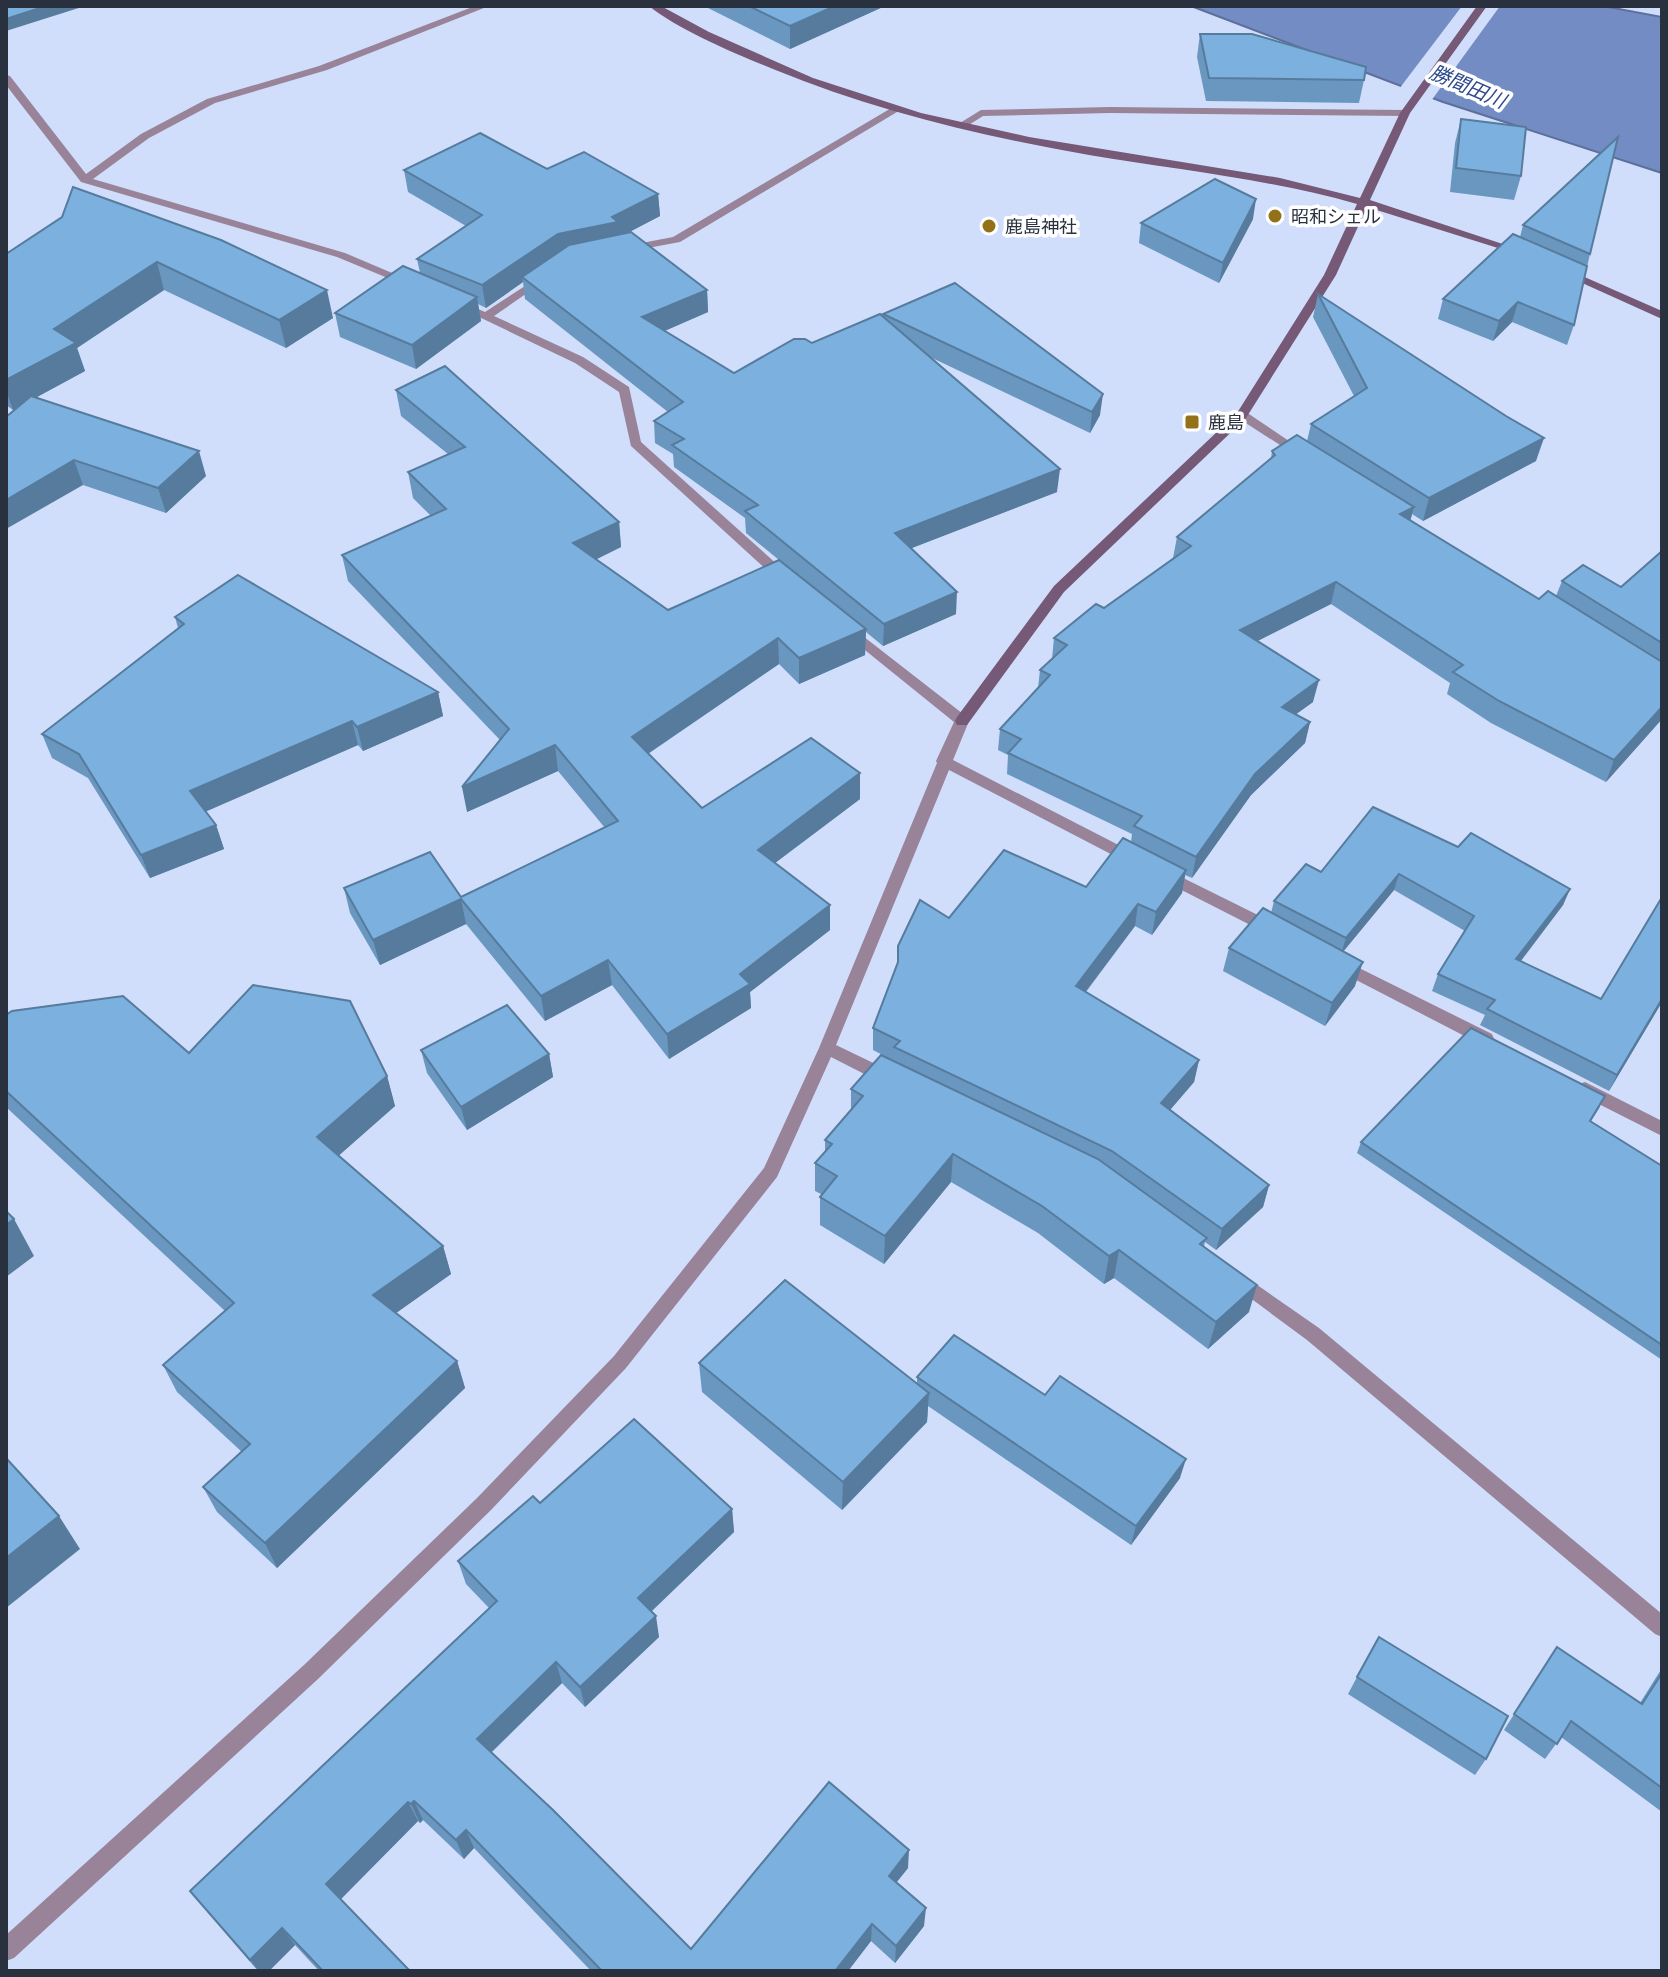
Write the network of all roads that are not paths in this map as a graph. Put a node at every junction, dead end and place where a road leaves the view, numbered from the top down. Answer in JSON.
{"nodes":[{"id":1,"x":484,"y":6,"type":"edge"},
{"id":2,"x":654,"y":6,"type":"edge"},
{"id":3,"x":1482,"y":6,"type":"edge"},
{"id":4,"x":6,"y":78,"type":"edge"},
{"id":5,"x":893,"y":110,"type":"junction"},
{"id":6,"x":1405,"y":113,"type":"junction"},
{"id":7,"x":960,"y":126,"type":"junction"},
{"id":8,"x":85,"y":180,"type":"junction"},
{"id":9,"x":1363,"y":203,"type":"junction"},
{"id":10,"x":614,"y":252,"type":"edge"},
{"id":11,"x":1536,"y":259,"type":"edge"},
{"id":12,"x":1550,"y":265,"type":"edge"},
{"id":13,"x":555,"y":269,"type":"edge"},
{"id":14,"x":414,"y":285,"type":"edge"},
{"id":15,"x":443,"y":298,"type":"edge"},
{"id":16,"x":1662,"y":315,"type":"edge"},
{"id":17,"x":487,"y":316,"type":"junction"},
{"id":18,"x":1242,"y":415,"type":"junction"},
{"id":19,"x":1308,"y":457,"type":"edge"},
{"id":20,"x":801,"y":591,"type":"edge"},
{"id":21,"x":838,"y":621,"type":"edge"},
{"id":22,"x":962,"y":721,"type":"junction"},
{"id":23,"x":943,"y":761,"type":"junction"},
{"id":24,"x":1282,"y":934,"type":"edge"},
{"id":25,"x":1324,"y":956,"type":"edge"},
{"id":26,"x":827,"y":1048,"type":"junction"},
{"id":27,"x":1507,"y":1049,"type":"edge"},
{"id":28,"x":1563,"y":1078,"type":"edge"},
{"id":29,"x":909,"y":1088,"type":"edge"},
{"id":30,"x":1662,"y":1129,"type":"edge"},
{"id":31,"x":1226,"y":1271,"type":"edge"},
{"id":32,"x":1662,"y":1627,"type":"edge"},
{"id":33,"x":6,"y":1950,"type":"edge"}],
"edges":[{"from":1,"to":8,"type":"street"},
{"from":2,"to":5,"type":"street"},
{"from":3,"to":6,"type":"street"},
{"from":4,"to":8,"type":"street"},
{"from":5,"to":7,"type":"street"},
{"from":5,"to":10,"type":"street"},
{"from":6,"to":7,"type":"street"},
{"from":6,"to":9,"type":"street"},
{"from":7,"to":9,"type":"street"},
{"from":8,"to":14,"type":"street"},
{"from":9,"to":11,"type":"street"},
{"from":9,"to":18,"type":"street"},
{"from":12,"to":16,"type":"street"},
{"from":13,"to":17,"type":"street"},
{"from":15,"to":17,"type":"street"},
{"from":17,"to":20,"type":"street"},
{"from":18,"to":19,"type":"street"},
{"from":18,"to":22,"type":"street"},
{"from":21,"to":22,"type":"street"},
{"from":22,"to":23,"type":"street"},
{"from":23,"to":24,"type":"street"},
{"from":23,"to":26,"type":"street"},
{"from":25,"to":27,"type":"street"},
{"from":26,"to":29,"type":"street"},
{"from":26,"to":33,"type":"street"},
{"from":28,"to":30,"type":"street"},
{"from":31,"to":32,"type":"street"}]}
